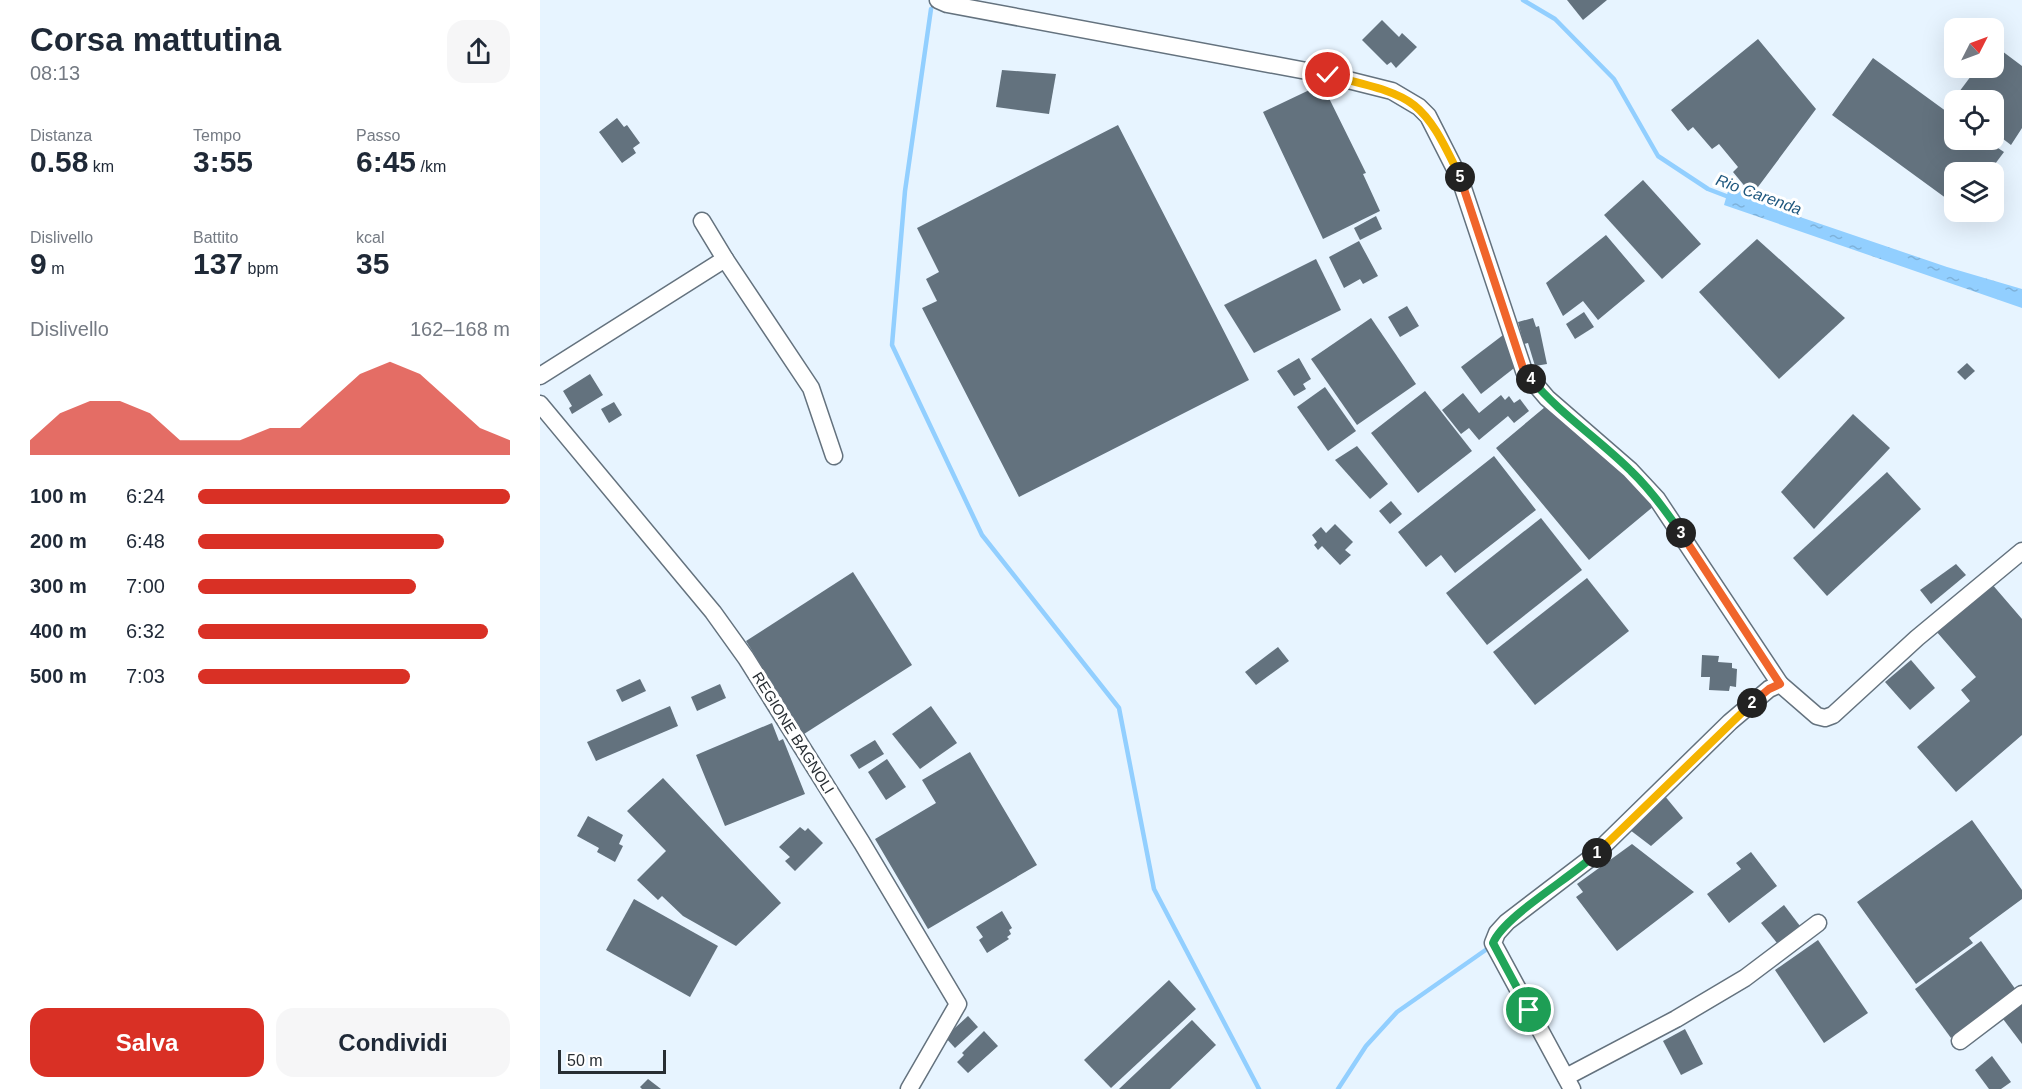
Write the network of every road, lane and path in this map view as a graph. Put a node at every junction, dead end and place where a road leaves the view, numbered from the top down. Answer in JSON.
{"nodes":[{"id":1,"x":938,"y":0,"type":"edge"},
{"id":2,"x":702,"y":221,"type":"dead end"},
{"id":3,"x":725,"y":259,"type":"junction"},
{"id":4,"x":540,"y":376,"type":"edge"},
{"id":5,"x":540,"y":404,"type":"edge"},
{"id":6,"x":834,"y":456,"type":"dead end"},
{"id":7,"x":2022,"y":551,"type":"edge"},
{"id":8,"x":1780,"y":684,"type":"junction"},
{"id":9,"x":1818,"y":923,"type":"dead end"},
{"id":10,"x":2022,"y":993,"type":"edge"},
{"id":11,"x":1960,"y":1041,"type":"dead end"},
{"id":12,"x":1569,"y":1083,"type":"edge"},
{"id":13,"x":909,"y":1089,"type":"edge"}],
"edges":[{"from":1,"to":8,"type":"street"},
{"from":2,"to":3,"type":"street"},
{"from":3,"to":4,"type":"street"},
{"from":3,"to":6,"type":"street"},
{"from":5,"to":13,"type":"street","name":"REGIONE BAGNOLI"},
{"from":7,"to":8,"type":"street"},
{"from":8,"to":12,"type":"street"},
{"from":9,"to":12,"type":"street"},
{"from":10,"to":11,"type":"street"}]}
